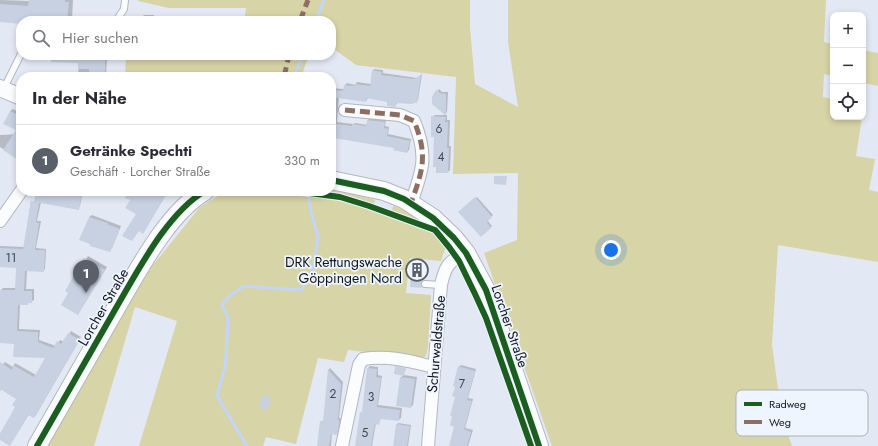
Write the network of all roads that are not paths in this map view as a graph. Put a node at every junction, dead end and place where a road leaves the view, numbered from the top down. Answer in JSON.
{"nodes":[{"id":1,"x":125,"y":0,"type":"edge"},
{"id":2,"x":119,"y":16,"type":"edge"},
{"id":3,"x":18,"y":60,"type":"edge"},
{"id":4,"x":2,"y":88,"type":"edge"},
{"id":5,"x":16,"y":95,"type":"edge"},
{"id":6,"x":345,"y":110,"type":"dead end"},
{"id":7,"x":336,"y":181,"type":"edge"},
{"id":8,"x":18,"y":196,"type":"edge"},
{"id":9,"x":198,"y":196,"type":"edge"},
{"id":10,"x":411,"y":203,"type":"junction"},
{"id":11,"x":0,"y":221,"type":"edge"},
{"id":12,"x":466,"y":253,"type":"junction"},
{"id":13,"x":425,"y":284,"type":"dead end"},
{"id":14,"x":441,"y":285,"type":"junction"},
{"id":15,"x":434,"y":367,"type":"junction"},
{"id":16,"x":37,"y":446,"type":"edge"},
{"id":17,"x":342,"y":446,"type":"edge"},
{"id":18,"x":428,"y":446,"type":"edge"},
{"id":19,"x":539,"y":446,"type":"edge"}],
"edges":[{"from":1,"to":2,"type":"lane"},
{"from":3,"to":4,"type":"lane"},
{"from":4,"to":5,"type":"street"},
{"from":6,"to":10,"type":"street"},
{"from":7,"to":10,"type":"main road","name":"Lorcher Straße"},
{"from":8,"to":11,"type":"street"},
{"from":9,"to":16,"type":"main road","name":"Lorcher Straße"},
{"from":10,"to":12,"type":"main road","name":"Lorcher Straße"},
{"from":12,"to":14,"type":"street","name":"Schurwaldstraße"},
{"from":12,"to":19,"type":"main road","name":"Lorcher Straße"},
{"from":13,"to":14,"type":"lane"},
{"from":14,"to":15,"type":"street","name":"Schurwaldstraße"},
{"from":15,"to":17,"type":"street"},
{"from":15,"to":18,"type":"street","name":"Schurwaldstraße"}]}
